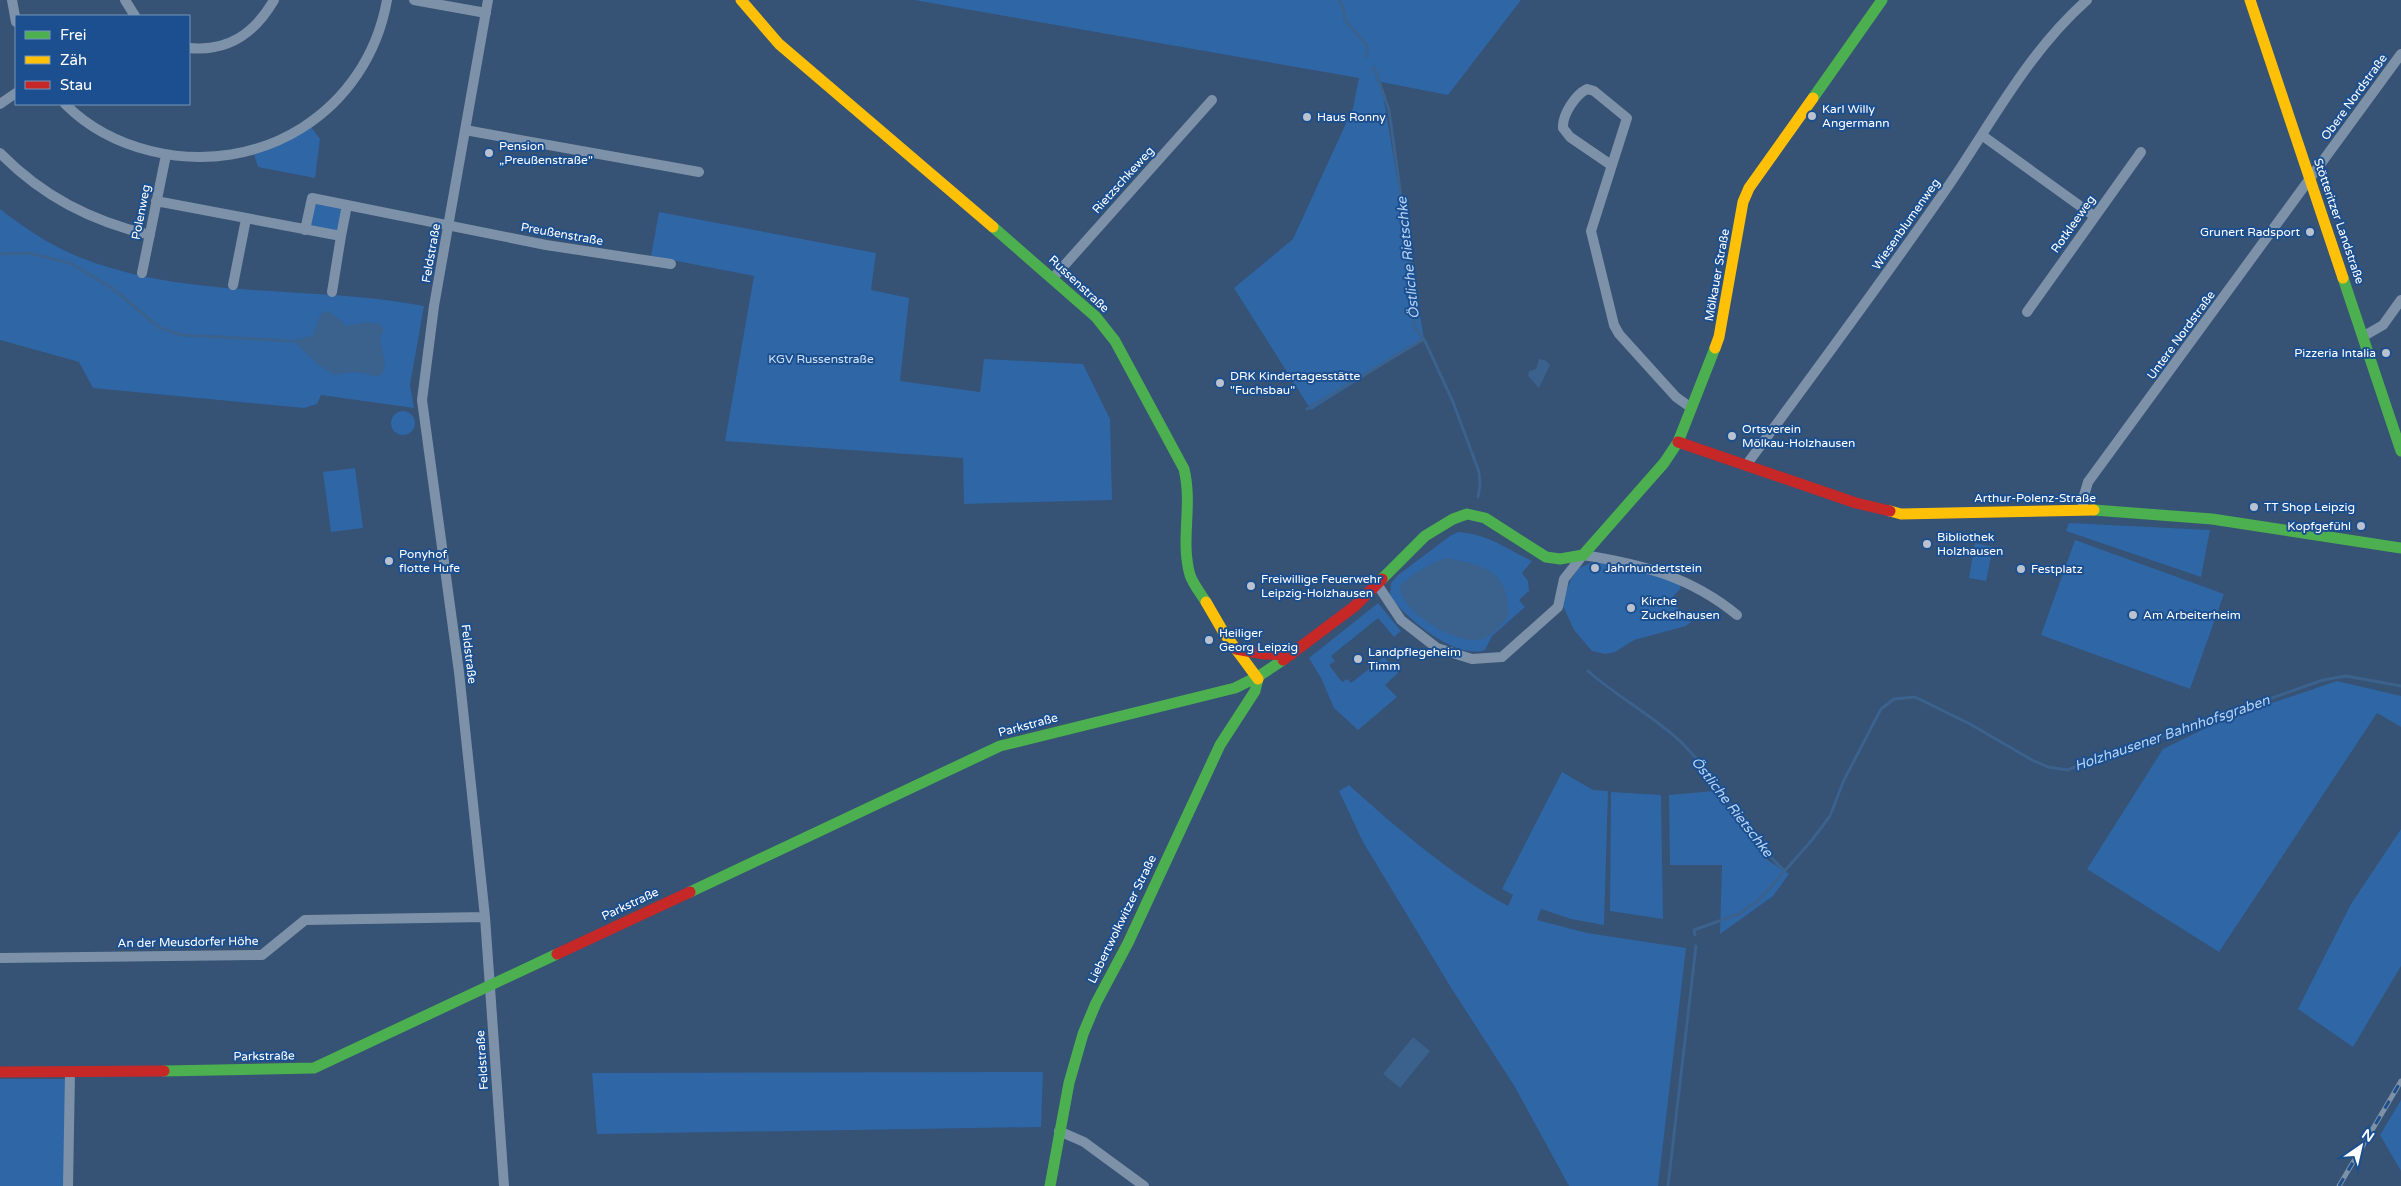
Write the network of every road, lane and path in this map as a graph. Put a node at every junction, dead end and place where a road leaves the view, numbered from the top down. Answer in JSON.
{"nodes":[{"id":1,"x":12,"y":0,"type":"edge"},
{"id":2,"x":125,"y":0,"type":"edge"},
{"id":3,"x":274,"y":0,"type":"edge"},
{"id":4,"x":387,"y":0,"type":"edge"},
{"id":5,"x":414,"y":0,"type":"edge"},
{"id":6,"x":488,"y":0,"type":"edge"},
{"id":7,"x":741,"y":0,"type":"edge"},
{"id":8,"x":1882,"y":0,"type":"edge"},
{"id":9,"x":2087,"y":0,"type":"edge"},
{"id":10,"x":2250,"y":0,"type":"edge"},
{"id":11,"x":486,"y":13,"type":"junction"},
{"id":12,"x":133,"y":15,"type":"edge"},
{"id":13,"x":15,"y":16,"type":"edge"},
{"id":14,"x":190,"y":48,"type":"edge"},
{"id":15,"x":2401,"y":54,"type":"edge"},
{"id":16,"x":15,"y":95,"type":"edge"},
{"id":17,"x":1212,"y":100,"type":"dead end"},
{"id":18,"x":0,"y":104,"type":"edge"},
{"id":19,"x":66,"y":105,"type":"edge"},
{"id":20,"x":466,"y":130,"type":"junction"},
{"id":21,"x":1982,"y":136,"type":"junction"},
{"id":22,"x":2141,"y":152,"type":"dead end"},
{"id":23,"x":0,"y":153,"type":"edge"},
{"id":24,"x":166,"y":155,"type":"junction"},
{"id":25,"x":1611,"y":165,"type":"junction"},
{"id":26,"x":699,"y":172,"type":"dead end"},
{"id":27,"x":2310,"y":180,"type":"junction"},
{"id":28,"x":156,"y":201,"type":"junction"},
{"id":29,"x":347,"y":204,"type":"junction"},
{"id":30,"x":2094,"y":216,"type":"junction"},
{"id":31,"x":246,"y":219,"type":"junction"},
{"id":32,"x":449,"y":226,"type":"junction"},
{"id":33,"x":305,"y":230,"type":"junction"},
{"id":34,"x":150,"y":235,"type":"junction"},
{"id":35,"x":341,"y":236,"type":"junction"},
{"id":36,"x":671,"y":264,"type":"dead end"},
{"id":37,"x":142,"y":273,"type":"dead end"},
{"id":38,"x":1053,"y":278,"type":"junction"},
{"id":39,"x":233,"y":285,"type":"dead end"},
{"id":40,"x":332,"y":292,"type":"dead end"},
{"id":41,"x":2401,"y":300,"type":"edge"},
{"id":42,"x":2027,"y":312,"type":"dead end"},
{"id":43,"x":2364,"y":336,"type":"junction"},
{"id":44,"x":1690,"y":407,"type":"junction"},
{"id":45,"x":1678,"y":442,"type":"junction"},
{"id":46,"x":2401,"y":451,"type":"edge"},
{"id":47,"x":1747,"y":464,"type":"junction"},
{"id":48,"x":2083,"y":510,"type":"junction"},
{"id":49,"x":2401,"y":548,"type":"edge"},
{"id":50,"x":1583,"y":555,"type":"junction"},
{"id":51,"x":1377,"y":584,"type":"junction"},
{"id":52,"x":1737,"y":615,"type":"dead end"},
{"id":53,"x":1236,"y":649,"type":"junction"},
{"id":54,"x":1290,"y":655,"type":"junction"},
{"id":55,"x":1258,"y":679,"type":"junction"},
{"id":56,"x":486,"y":917,"type":"junction"},
{"id":57,"x":0,"y":958,"type":"edge"},
{"id":58,"x":490,"y":985,"type":"junction"},
{"id":59,"x":0,"y":1072,"type":"edge"},
{"id":60,"x":70,"y":1072,"type":"junction"},
{"id":61,"x":1059,"y":1131,"type":"junction"},
{"id":62,"x":68,"y":1186,"type":"edge"},
{"id":63,"x":504,"y":1186,"type":"edge"},
{"id":64,"x":1050,"y":1186,"type":"edge"},
{"id":65,"x":1144,"y":1186,"type":"edge"}],
"edges":[{"from":1,"to":13,"type":"street"},
{"from":2,"to":12,"type":"street"},
{"from":3,"to":14,"type":"street"},
{"from":4,"to":24,"type":"street"},
{"from":5,"to":11,"type":"street"},
{"from":6,"to":11,"type":"street","name":"Feldstraße"},
{"from":7,"to":38,"type":"street","name":"Russenstraße"},
{"from":8,"to":44,"type":"street","name":"Mölkauer Straße"},
{"from":9,"to":21,"type":"street","name":"Wiesenblumenweg"},
{"from":10,"to":27,"type":"street","name":"Stötteritzer Landstraße"},
{"from":11,"to":20,"type":"street","name":"Feldstraße"},
{"from":15,"to":27,"type":"street","name":"Obere Nordstraße"},
{"from":16,"to":18,"type":"street"},
{"from":17,"to":38,"type":"street","name":"Rietzschkeweg"},
{"from":19,"to":24,"type":"street"},
{"from":20,"to":26,"type":"street"},
{"from":20,"to":32,"type":"street","name":"Feldstraße"},
{"from":21,"to":30,"type":"street"},
{"from":21,"to":47,"type":"street","name":"Wiesenblumenweg"},
{"from":22,"to":30,"type":"street","name":"Rotkleeweg"},
{"from":23,"to":34,"type":"street"},
{"from":24,"to":28,"type":"street","name":"Polenweg"},
{"from":25,"to":25,"type":"street"},
{"from":25,"to":44,"type":"street"},
{"from":27,"to":43,"type":"street","name":"Stötteritzer Landstraße"},
{"from":27,"to":48,"type":"street","name":"Untere Nordstraße"},
{"from":28,"to":31,"type":"street"},
{"from":28,"to":34,"type":"street","name":"Polenweg"},
{"from":29,"to":32,"type":"street","name":"Preußenstraße"},
{"from":29,"to":33,"type":"street","name":"Preußenstraße"},
{"from":29,"to":35,"type":"street"},
{"from":30,"to":42,"type":"street","name":"Rotkleeweg"},
{"from":31,"to":33,"type":"street"},
{"from":31,"to":39,"type":"street"},
{"from":32,"to":36,"type":"street","name":"Preußenstraße"},
{"from":32,"to":56,"type":"street","name":"Feldstraße"},
{"from":33,"to":35,"type":"street"},
{"from":34,"to":37,"type":"street","name":"Polenweg"},
{"from":35,"to":40,"type":"street"},
{"from":38,"to":53,"type":"street","name":"Russenstraße"},
{"from":41,"to":43,"type":"street"},
{"from":43,"to":46,"type":"street","name":"Stötteritzer Landstraße"},
{"from":44,"to":45,"type":"street","name":"Mölkauer Straße"},
{"from":45,"to":47,"type":"street","name":"Arthur-Polenz-Straße"},
{"from":45,"to":50,"type":"street","name":"Mölkauer Straße"},
{"from":47,"to":48,"type":"street","name":"Arthur-Polenz-Straße"},
{"from":48,"to":49,"type":"street","name":"Arthur-Polenz-Straße"},
{"from":50,"to":51,"type":"street"},
{"from":50,"to":51,"type":"street"},
{"from":50,"to":52,"type":"street"},
{"from":51,"to":54,"type":"street"},
{"from":53,"to":54,"type":"street"},
{"from":53,"to":55,"type":"street","name":"Russenstraße"},
{"from":54,"to":55,"type":"street"},
{"from":55,"to":58,"type":"street","name":"Parkstraße"},
{"from":55,"to":61,"type":"street","name":"Liebertwolkwitzer Straße"},
{"from":56,"to":57,"type":"street","name":"An der Meusdorfer Höhe"},
{"from":56,"to":58,"type":"street","name":"Feldstraße"},
{"from":58,"to":60,"type":"street","name":"Parkstraße"},
{"from":58,"to":63,"type":"street","name":"Feldstraße"},
{"from":59,"to":60,"type":"street","name":"Parkstraße"},
{"from":60,"to":62,"type":"street"},
{"from":61,"to":64,"type":"street","name":"Liebertwolkwitzer Straße"},
{"from":61,"to":65,"type":"street"}]}
